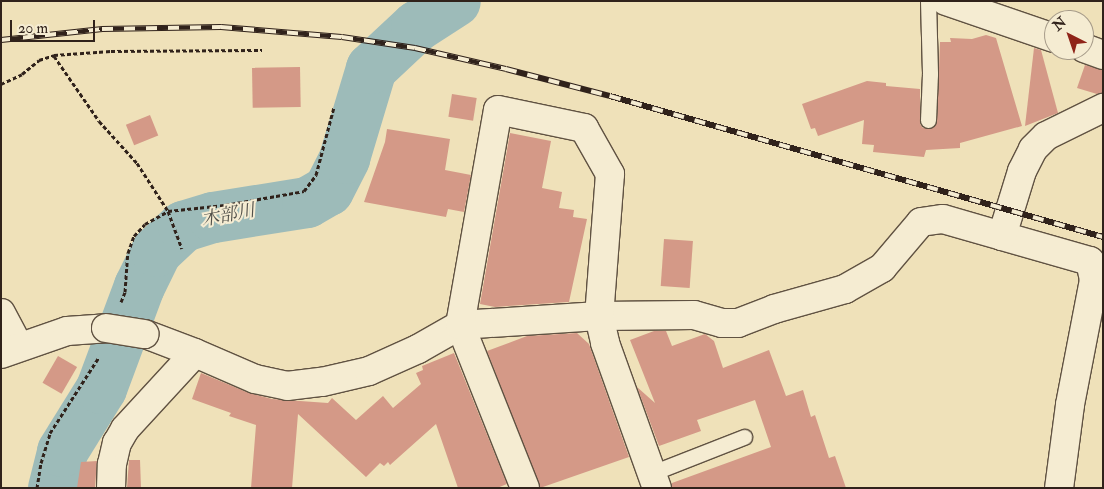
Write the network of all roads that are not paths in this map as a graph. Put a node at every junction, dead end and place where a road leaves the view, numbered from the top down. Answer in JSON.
{"nodes":[{"id":1,"x":928,"y":1,"type":"edge"},
{"id":2,"x":946,"y":1,"type":"edge"},
{"id":3,"x":1044,"y":35,"type":"edge"},
{"id":4,"x":1103,"y":108,"type":"edge"},
{"id":5,"x":928,"y":120,"type":"dead end"},
{"id":6,"x":1002,"y":236,"type":"junction"},
{"id":7,"x":1097,"y":262,"type":"edge"},
{"id":8,"x":1,"y":313,"type":"edge"},
{"id":9,"x":599,"y":316,"type":"junction"},
{"id":10,"x":460,"y":325,"type":"junction"},
{"id":11,"x":10,"y":351,"type":"edge"},
{"id":12,"x":195,"y":352,"type":"junction"},
{"id":13,"x":744,"y":437,"type":"dead end"},
{"id":14,"x":655,"y":480,"type":"edge"},
{"id":15,"x":111,"y":488,"type":"edge"},
{"id":16,"x":525,"y":488,"type":"edge"},
{"id":17,"x":1059,"y":488,"type":"edge"}],
"edges":[{"from":1,"to":5,"type":"lane"},
{"from":2,"to":3,"type":"street"},
{"from":4,"to":6,"type":"street"},
{"from":6,"to":7,"type":"street"},
{"from":6,"to":9,"type":"street"},
{"from":7,"to":17,"type":"street"},
{"from":8,"to":11,"type":"street"},
{"from":9,"to":10,"type":"street"},
{"from":9,"to":10,"type":"street"},
{"from":9,"to":14,"type":"street"},
{"from":10,"to":12,"type":"street"},
{"from":10,"to":16,"type":"street"},
{"from":11,"to":12,"type":"street","bridge":true},
{"from":12,"to":15,"type":"street"},
{"from":13,"to":14,"type":"lane"}]}
